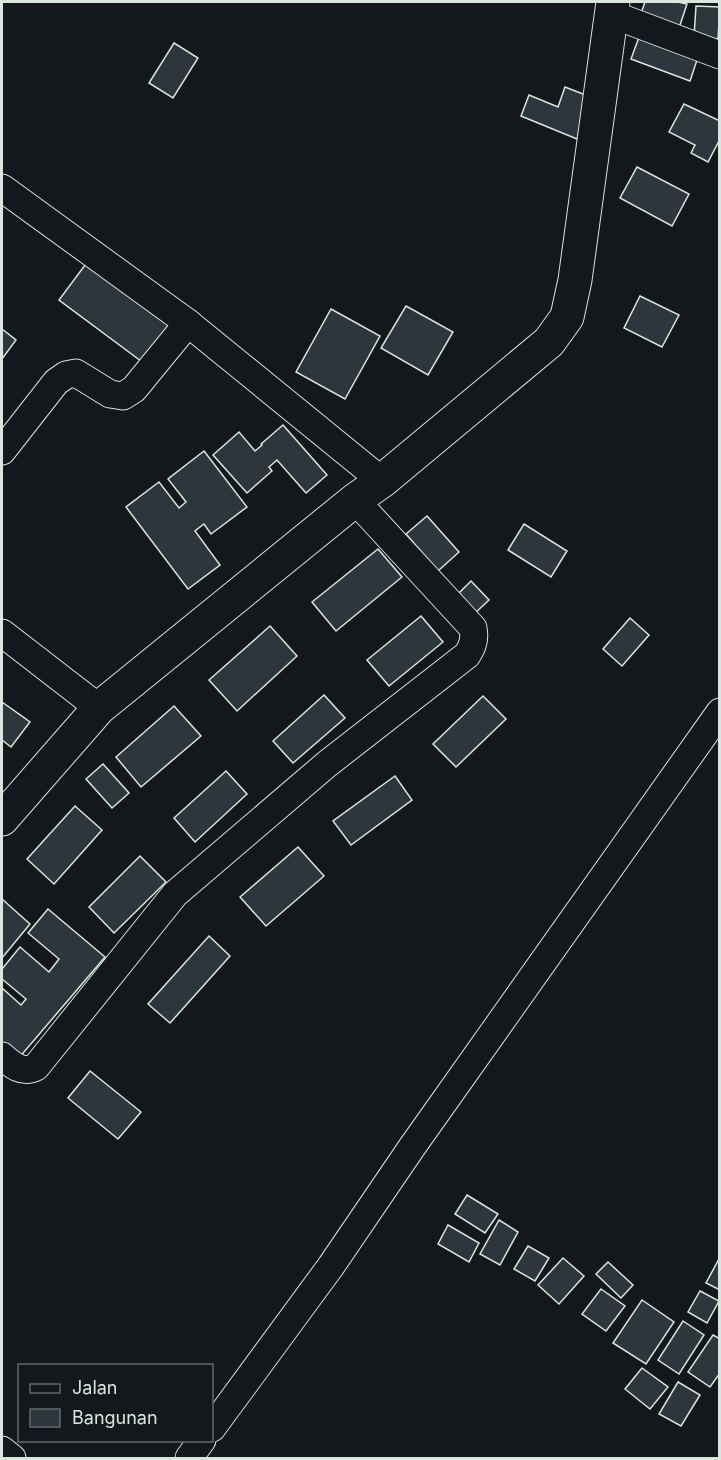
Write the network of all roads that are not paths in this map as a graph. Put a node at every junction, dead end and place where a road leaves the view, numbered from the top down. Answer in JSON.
{"nodes":[{"id":1,"x":612,"y":8,"type":"edge"},
{"id":2,"x":720,"y":55,"type":"edge"},
{"id":3,"x":2,"y":188,"type":"edge"},
{"id":4,"x":188,"y":323,"type":"junction"},
{"id":5,"x":2,"y":451,"type":"edge"},
{"id":6,"x":382,"y":481,"type":"junction"},
{"id":7,"x":355,"y":500,"type":"junction"},
{"id":8,"x":2,"y":633,"type":"edge"},
{"id":9,"x":99,"y":708,"type":"junction"},
{"id":10,"x":720,"y":712,"type":"edge"},
{"id":11,"x":2,"y":819,"type":"edge"},
{"id":12,"x":2,"y":1056,"type":"edge"},
{"id":13,"x":213,"y":1427,"type":"edge"},
{"id":14,"x":201,"y":1442,"type":"edge"},
{"id":15,"x":2,"y":1450,"type":"edge"},
{"id":16,"x":12,"y":1458,"type":"edge"},
{"id":17,"x":189,"y":1458,"type":"edge"}],
"edges":[{"from":1,"to":2,"type":"street"},
{"from":1,"to":6,"type":"main road"},
{"from":3,"to":4,"type":"street"},
{"from":4,"to":5,"type":"street"},
{"from":4,"to":6,"type":"street"},
{"from":6,"to":7,"type":"main road"},
{"from":7,"to":9,"type":"main road"},
{"from":7,"to":12,"type":"street"},
{"from":8,"to":9,"type":"street"},
{"from":9,"to":11,"type":"main road"},
{"from":10,"to":13,"type":"street"},
{"from":14,"to":17,"type":"street"},
{"from":15,"to":16,"type":"street"}]}
